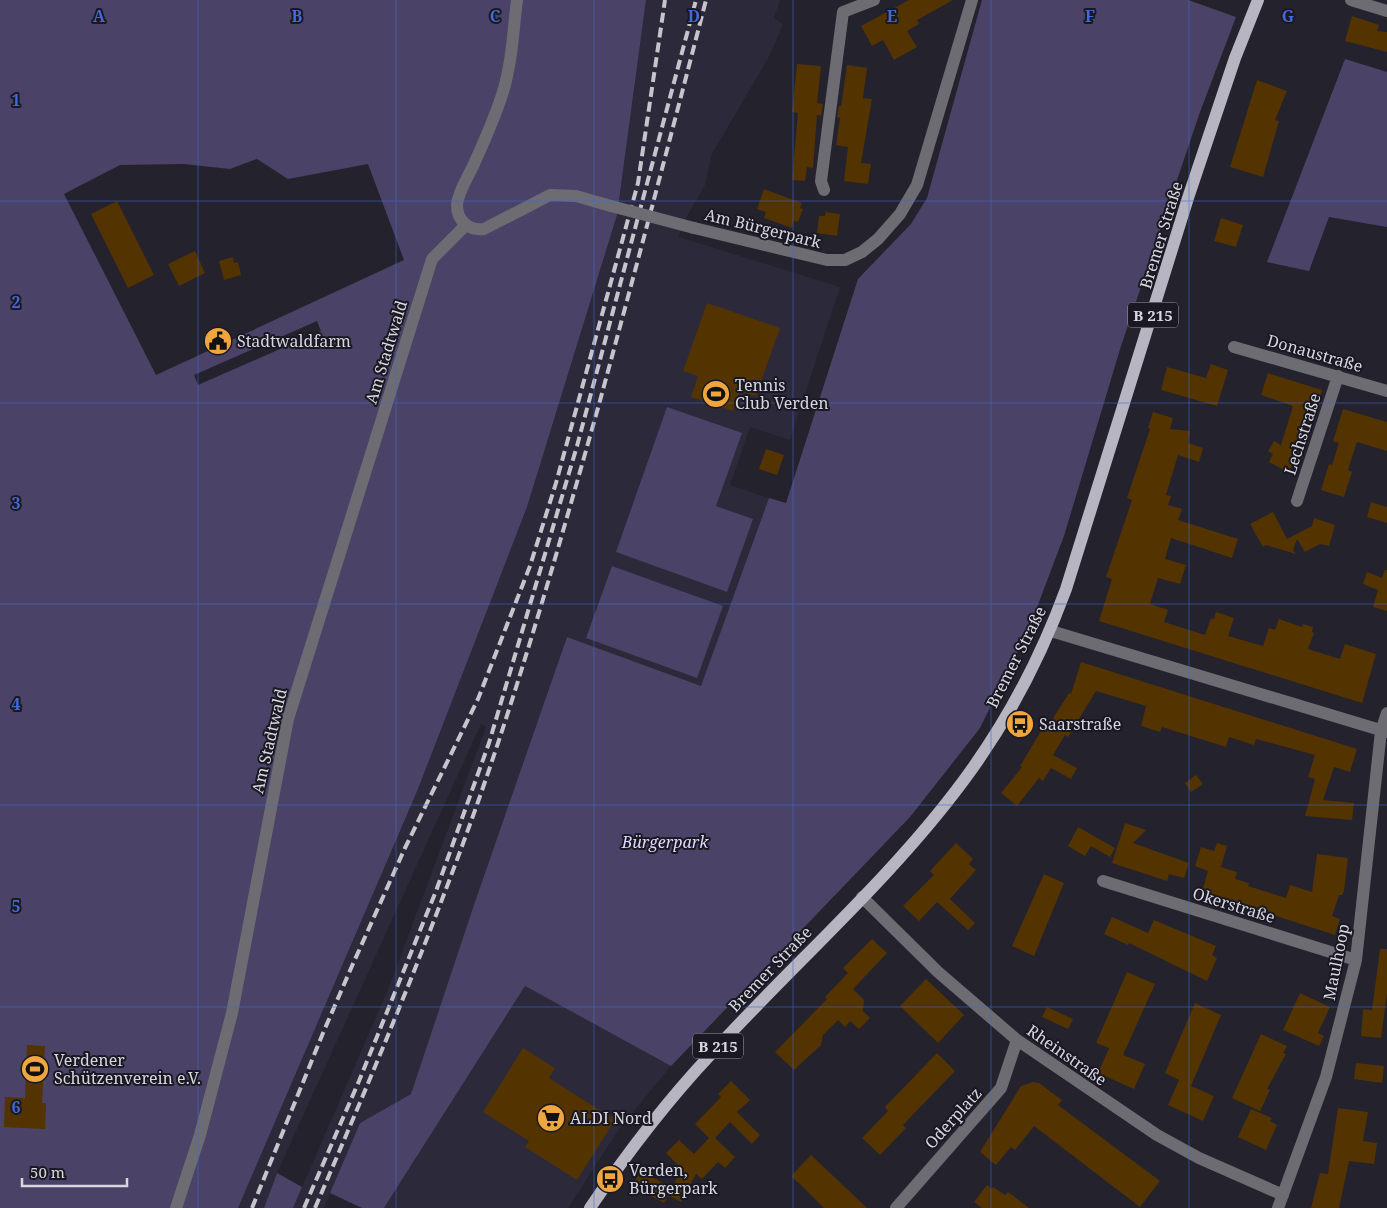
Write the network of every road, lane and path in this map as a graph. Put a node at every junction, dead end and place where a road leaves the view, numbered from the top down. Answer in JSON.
{"nodes":[{"id":1,"x":517,"y":0,"type":"edge"},
{"id":2,"x":874,"y":0,"type":"edge"},
{"id":3,"x":972,"y":0,"type":"edge"},
{"id":4,"x":1258,"y":0,"type":"edge"},
{"id":5,"x":1351,"y":0,"type":"edge"},
{"id":6,"x":1387,"y":11,"type":"edge"},
{"id":7,"x":824,"y":190,"type":"dead end"},
{"id":8,"x":466,"y":225,"type":"junction"},
{"id":9,"x":1234,"y":347,"type":"dead end"},
{"id":10,"x":1338,"y":376,"type":"junction"},
{"id":11,"x":1387,"y":391,"type":"edge"},
{"id":12,"x":1297,"y":501,"type":"dead end"},
{"id":13,"x":1051,"y":631,"type":"junction"},
{"id":14,"x":1387,"y":713,"type":"edge"},
{"id":15,"x":1384,"y":732,"type":"edge"},
{"id":16,"x":1103,"y":881,"type":"dead end"},
{"id":17,"x":862,"y":897,"type":"junction"},
{"id":18,"x":1356,"y":960,"type":"junction"},
{"id":19,"x":1017,"y":1040,"type":"junction"},
{"id":20,"x":1283,"y":1195,"type":"junction"},
{"id":21,"x":176,"y":1208,"type":"edge"},
{"id":22,"x":590,"y":1208,"type":"edge"},
{"id":23,"x":896,"y":1208,"type":"edge"},
{"id":24,"x":1278,"y":1208,"type":"edge"}],
"edges":[{"from":1,"to":8,"type":"street"},
{"from":2,"to":7,"type":"street"},
{"from":3,"to":8,"type":"street","name":"Am Bürgerpark","bridge":true},
{"from":4,"to":13,"type":"main road","name":"Bremer Straße","number":"B 215"},
{"from":5,"to":6,"type":"street"},
{"from":8,"to":21,"type":"street","name":"Am Stadtwald"},
{"from":9,"to":10,"type":"street","name":"Donaustraße"},
{"from":10,"to":11,"type":"street","name":"Donaustraße"},
{"from":10,"to":12,"type":"street","name":"Lechstraße"},
{"from":13,"to":15,"type":"street"},
{"from":13,"to":17,"type":"main road","name":"Bremer Straße","number":"B 215"},
{"from":14,"to":15,"type":"street","name":"Maulhoop"},
{"from":15,"to":18,"type":"street","name":"Maulhoop"},
{"from":16,"to":18,"type":"street","name":"Okerstraße"},
{"from":17,"to":19,"type":"street","name":"Rheinstraße"},
{"from":17,"to":22,"type":"main road","name":"Bremer Straße","number":"B 215"},
{"from":18,"to":20,"type":"street","name":"Maulhoop"},
{"from":19,"to":20,"type":"street","name":"Rheinstraße"},
{"from":19,"to":23,"type":"street","name":"Oderplatz"},
{"from":20,"to":24,"type":"street","name":"Maulhoop"}]}
